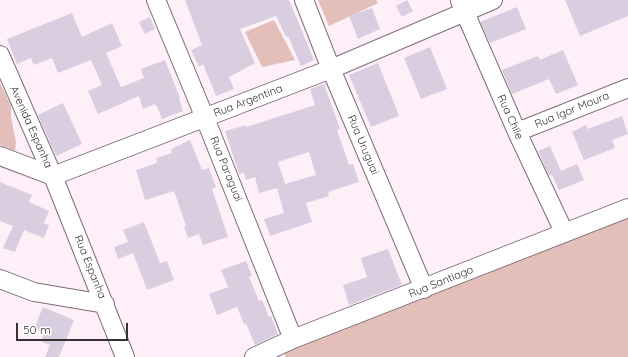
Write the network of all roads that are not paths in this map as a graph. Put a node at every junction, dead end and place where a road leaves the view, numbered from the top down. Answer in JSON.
{"nodes":[{"id":1,"x":156,"y":0,"type":"edge"},
{"id":2,"x":304,"y":0,"type":"edge"},
{"id":3,"x":493,"y":0,"type":"edge"},
{"id":4,"x":462,"y":6,"type":"edge"},
{"id":5,"x":0,"y":55,"type":"edge"},
{"id":6,"x":331,"y":69,"type":"junction"},
{"id":7,"x":628,"y":88,"type":"edge"},
{"id":8,"x":206,"y":118,"type":"junction"},
{"id":9,"x":517,"y":132,"type":"junction"},
{"id":10,"x":0,"y":156,"type":"edge"},
{"id":11,"x":53,"y":176,"type":"junction"},
{"id":12,"x":628,"y":208,"type":"edge"},
{"id":13,"x":564,"y":232,"type":"junction"},
{"id":14,"x":0,"y":279,"type":"edge"},
{"id":15,"x":424,"y":289,"type":"junction"},
{"id":16,"x":105,"y":304,"type":"junction"},
{"id":17,"x":293,"y":339,"type":"junction"},
{"id":18,"x":125,"y":357,"type":"edge"},
{"id":19,"x":254,"y":357,"type":"edge"}],
"edges":[{"from":1,"to":8,"type":"street","name":"Rua Paraguai"},
{"from":2,"to":6,"type":"street","name":"Rua Uruguai"},
{"from":3,"to":4,"type":"street","name":"Rua Argentina"},
{"from":4,"to":6,"type":"street","name":"Rua Argentina"},
{"from":4,"to":9,"type":"street","name":"Rua Chile"},
{"from":5,"to":11,"type":"street","name":"Avenida Espanha"},
{"from":6,"to":8,"type":"street","name":"Rua Argentina"},
{"from":6,"to":15,"type":"street","name":"Rua Uruguai"},
{"from":7,"to":9,"type":"street","name":"Rua Igor Moura"},
{"from":8,"to":11,"type":"street","name":"Rua Argentina"},
{"from":8,"to":17,"type":"street","name":"Rua Paraguai"},
{"from":9,"to":13,"type":"street","name":"Rua Chile"},
{"from":10,"to":11,"type":"street"},
{"from":11,"to":16,"type":"street","name":"Rua Espanha"},
{"from":12,"to":13,"type":"street","name":"Rua Santiago"},
{"from":13,"to":15,"type":"street","name":"Rua Santiago"},
{"from":14,"to":16,"type":"street"},
{"from":15,"to":17,"type":"street","name":"Rua Santiago"},
{"from":16,"to":18,"type":"street","name":"Rua Espanha"},
{"from":17,"to":19,"type":"street","name":"Rua Santiago"}]}
